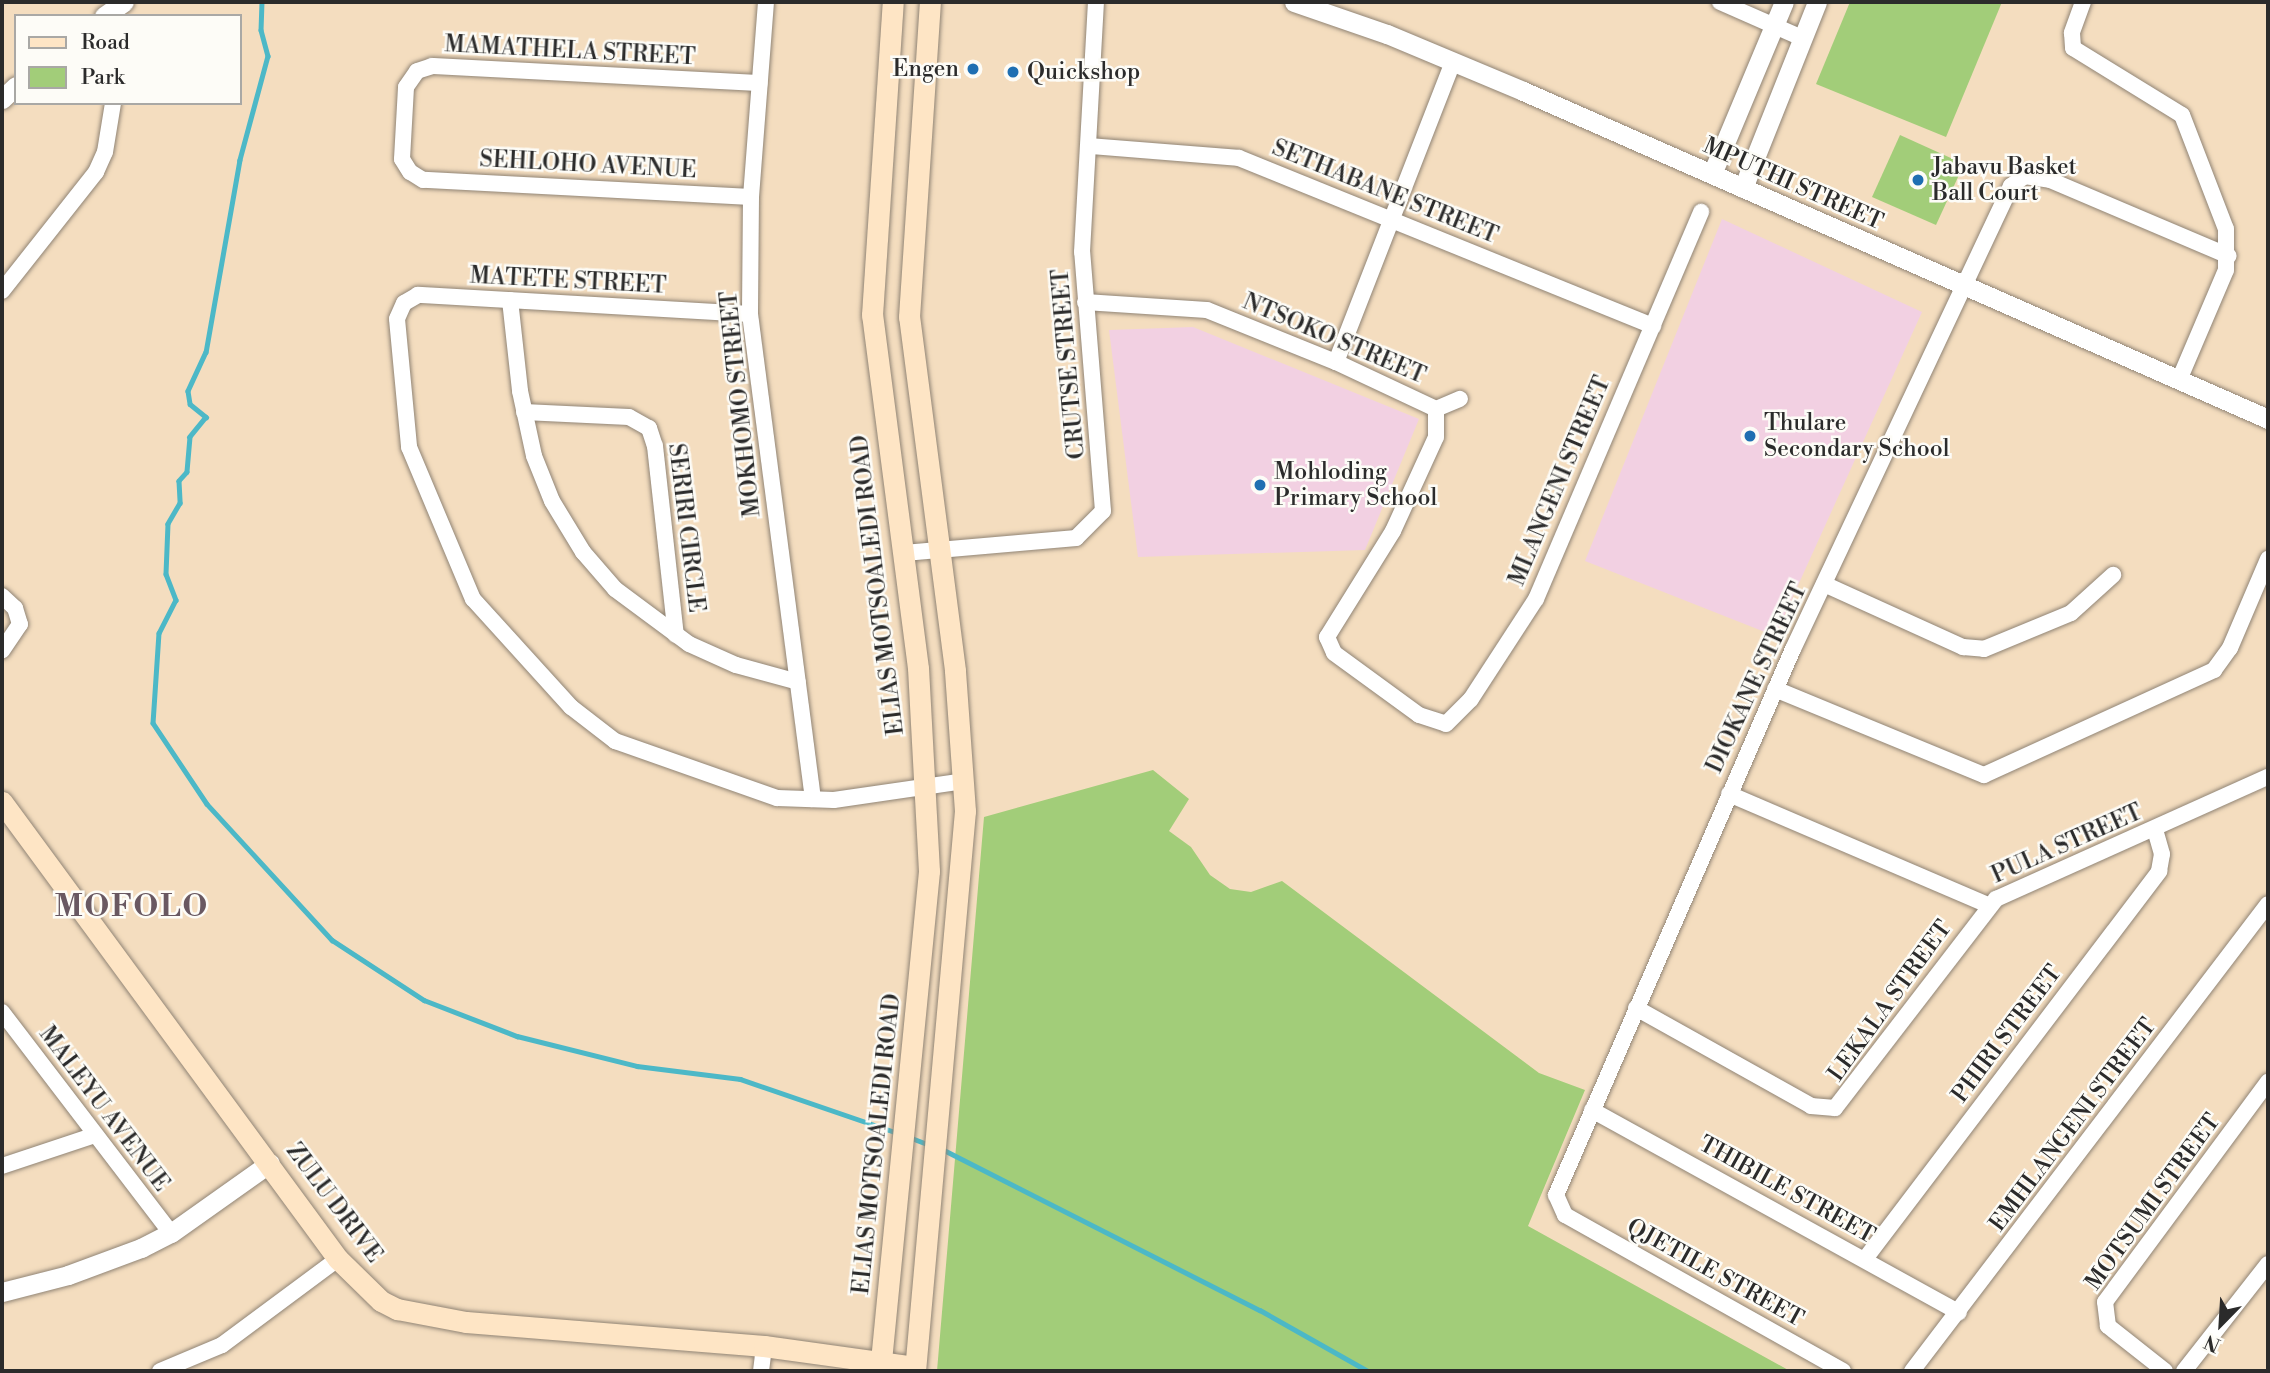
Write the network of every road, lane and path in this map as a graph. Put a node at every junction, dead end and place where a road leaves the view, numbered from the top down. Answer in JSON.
{"nodes":[{"id":1,"x":125,"y":2,"type":"edge"},
{"id":2,"x":766,"y":2,"type":"edge"},
{"id":3,"x":893,"y":2,"type":"edge"},
{"id":4,"x":930,"y":2,"type":"edge"},
{"id":5,"x":1096,"y":2,"type":"edge"},
{"id":6,"x":1294,"y":2,"type":"edge"},
{"id":7,"x":1720,"y":2,"type":"edge"},
{"id":8,"x":1784,"y":2,"type":"edge"},
{"id":9,"x":1817,"y":2,"type":"edge"},
{"id":10,"x":2083,"y":2,"type":"edge"},
{"id":11,"x":107,"y":14,"type":"edge"},
{"id":12,"x":1774,"y":25,"type":"junction"},
{"id":13,"x":1802,"y":38,"type":"junction"},
{"id":14,"x":1453,"y":62,"type":"junction"},
{"id":15,"x":760,"y":83,"type":"junction"},
{"id":16,"x":113,"y":105,"type":"edge"},
{"id":17,"x":1090,"y":146,"type":"junction"},
{"id":18,"x":1712,"y":174,"type":"junction"},
{"id":19,"x":423,"y":180,"type":"joint"},
{"id":20,"x":1743,"y":188,"type":"junction"},
{"id":21,"x":751,"y":197,"type":"junction"},
{"id":22,"x":1701,"y":212,"type":"dead end"},
{"id":23,"x":1395,"y":219,"type":"junction"},
{"id":24,"x":2229,"y":256,"type":"junction"},
{"id":25,"x":1963,"y":287,"type":"junction"},
{"id":26,"x":2,"y":291,"type":"edge"},
{"id":27,"x":510,"y":300,"type":"junction"},
{"id":28,"x":1085,"y":302,"type":"junction"},
{"id":29,"x":750,"y":314,"type":"junction"},
{"id":30,"x":1653,"y":326,"type":"junction"},
{"id":31,"x":1336,"y":362,"type":"junction"},
{"id":32,"x":2179,"y":380,"type":"junction"},
{"id":33,"x":1460,"y":399,"type":"dead end"},
{"id":34,"x":1436,"y":409,"type":"junction"},
{"id":35,"x":524,"y":412,"type":"junction"},
{"id":36,"x":2268,"y":419,"type":"edge"},
{"id":37,"x":940,"y":549,"type":"junction"},
{"id":38,"x":904,"y":553,"type":"junction"},
{"id":39,"x":2268,"y":559,"type":"edge"},
{"id":40,"x":2113,"y":575,"type":"dead end"},
{"id":41,"x":1824,"y":584,"type":"junction"},
{"id":42,"x":2,"y":596,"type":"edge"},
{"id":43,"x":676,"y":635,"type":"junction"},
{"id":44,"x":2,"y":651,"type":"edge"},
{"id":45,"x":798,"y":682,"type":"junction"},
{"id":46,"x":1775,"y":689,"type":"junction"},
{"id":47,"x":1419,"y":715,"type":"joint"},
{"id":48,"x":2268,"y":777,"type":"edge"},
{"id":49,"x":964,"y":781,"type":"junction"},
{"id":50,"x":926,"y":787,"type":"junction"},
{"id":51,"x":1729,"y":794,"type":"junction"},
{"id":52,"x":813,"y":799,"type":"junction"},
{"id":53,"x":2,"y":802,"type":"edge"},
{"id":54,"x":2155,"y":830,"type":"junction"},
{"id":55,"x":2268,"y":904,"type":"edge"},
{"id":56,"x":1988,"y":905,"type":"junction"},
{"id":57,"x":1636,"y":1008,"type":"junction"},
{"id":58,"x":2,"y":1012,"type":"edge"},
{"id":59,"x":2268,"y":1082,"type":"edge"},
{"id":60,"x":1592,"y":1110,"type":"junction"},
{"id":61,"x":92,"y":1136,"type":"junction"},
{"id":62,"x":270,"y":1163,"type":"junction"},
{"id":63,"x":2,"y":1166,"type":"edge"},
{"id":64,"x":1565,"y":1215,"type":"joint"},
{"id":65,"x":171,"y":1233,"type":"junction"},
{"id":66,"x":338,"y":1259,"type":"junction"},
{"id":67,"x":1865,"y":1259,"type":"junction"},
{"id":68,"x":2268,"y":1264,"type":"edge"},
{"id":69,"x":2,"y":1292,"type":"edge"},
{"id":70,"x":1959,"y":1313,"type":"junction"},
{"id":71,"x":764,"y":1346,"type":"junction"},
{"id":72,"x":881,"y":1367,"type":"edge"},
{"id":73,"x":915,"y":1369,"type":"edge"},
{"id":74,"x":2188,"y":1369,"type":"edge"},
{"id":75,"x":160,"y":1371,"type":"edge"},
{"id":76,"x":761,"y":1371,"type":"edge"},
{"id":77,"x":1843,"y":1371,"type":"edge"},
{"id":78,"x":1912,"y":1371,"type":"edge"},
{"id":79,"x":2165,"y":1371,"type":"edge"}],
"edges":[{"from":1,"to":11,"type":"street"},
{"from":2,"to":15,"type":"street","name":"MOKHOMO STREET"},
{"from":3,"to":38,"type":"main road","name":"ELIAS MOTSOALEDI ROAD"},
{"from":4,"to":37,"type":"main road"},
{"from":5,"to":17,"type":"street","name":"CRUTSE STREET"},
{"from":6,"to":14,"type":"street","name":"MPUTHI STREET"},
{"from":7,"to":12,"type":"street"},
{"from":8,"to":12,"type":"street"},
{"from":9,"to":13,"type":"street"},
{"from":10,"to":24,"type":"street"},
{"from":12,"to":13,"type":"street"},
{"from":12,"to":18,"type":"street"},
{"from":13,"to":20,"type":"street"},
{"from":14,"to":18,"type":"street","name":"MPUTHI STREET"},
{"from":14,"to":23,"type":"street"},
{"from":15,"to":19,"type":"street","name":"MAMATHELA STREET"},
{"from":15,"to":21,"type":"street","name":"MOKHOMO STREET"},
{"from":16,"to":26,"type":"street"},
{"from":17,"to":23,"type":"street","name":"SETHABANE STREET"},
{"from":17,"to":28,"type":"street","name":"CRUTSE STREET"},
{"from":18,"to":20,"type":"street","name":"MPUTHI STREET"},
{"from":19,"to":21,"type":"street","name":"SEHLOHO AVENUE"},
{"from":20,"to":25,"type":"street","name":"MPUTHI STREET"},
{"from":21,"to":29,"type":"street","name":"MOKHOMO STREET"},
{"from":22,"to":30,"type":"street","name":"MLANGENI STREET"},
{"from":23,"to":30,"type":"street","name":"SETHABANE STREET"},
{"from":23,"to":31,"type":"street"},
{"from":24,"to":25,"type":"street","name":"DIOKANE STREET"},
{"from":24,"to":32,"type":"street"},
{"from":25,"to":32,"type":"street","name":"MPUTHI STREET"},
{"from":25,"to":41,"type":"street","name":"DIOKANE STREET"},
{"from":27,"to":29,"type":"street","name":"MATETE STREET"},
{"from":27,"to":35,"type":"street","name":"SERIRI CIRCLE"},
{"from":27,"to":52,"type":"street","name":"MATETE STREET"},
{"from":28,"to":31,"type":"street","name":"NTSOKO STREET"},
{"from":28,"to":37,"type":"street","name":"CRUTSE STREET"},
{"from":29,"to":45,"type":"street","name":"MOKHOMO STREET"},
{"from":30,"to":47,"type":"street","name":"MLANGENI STREET"},
{"from":31,"to":34,"type":"street","name":"NTSOKO STREET"},
{"from":32,"to":36,"type":"street","name":"MPUTHI STREET"},
{"from":33,"to":34,"type":"street"},
{"from":34,"to":47,"type":"street","name":"NTSOKO STREET"},
{"from":35,"to":43,"type":"street","name":"SERIRI CIRCLE"},
{"from":35,"to":43,"type":"street","name":"SERIRI CIRCLE"},
{"from":37,"to":38,"type":"street","name":"CRUTSE STREET"},
{"from":37,"to":49,"type":"main road"},
{"from":38,"to":50,"type":"main road","name":"ELIAS MOTSOALEDI ROAD"},
{"from":39,"to":46,"type":"street"},
{"from":40,"to":41,"type":"street"},
{"from":41,"to":46,"type":"street","name":"DIOKANE STREET"},
{"from":42,"to":44,"type":"street"},
{"from":43,"to":45,"type":"street","name":"SERIRI CIRCLE"},
{"from":45,"to":52,"type":"street","name":"MOKHOMO STREET"},
{"from":46,"to":51,"type":"street","name":"DIOKANE STREET"},
{"from":48,"to":54,"type":"street","name":"PULA STREET"},
{"from":49,"to":50,"type":"street"},
{"from":49,"to":73,"type":"main road"},
{"from":50,"to":52,"type":"street"},
{"from":50,"to":72,"type":"main road","name":"ELIAS MOTSOALEDI ROAD"},
{"from":51,"to":56,"type":"street","name":"PULA STREET"},
{"from":51,"to":57,"type":"street","name":"DIOKANE STREET"},
{"from":53,"to":62,"type":"main road","name":"ZULU DRIVE"},
{"from":54,"to":56,"type":"street","name":"PULA STREET"},
{"from":54,"to":67,"type":"street","name":"PHIRI STREET"},
{"from":55,"to":70,"type":"street","name":"EMHLANGENI STREET"},
{"from":56,"to":57,"type":"street","name":"LEKALA STREET"},
{"from":57,"to":60,"type":"street","name":"DIOKANE STREET"},
{"from":58,"to":61,"type":"street","name":"MALEYU AVENUE"},
{"from":59,"to":79,"type":"street","name":"MOTSUMI STREET"},
{"from":60,"to":64,"type":"street","name":"DIOKANE STREET"},
{"from":60,"to":67,"type":"street","name":"THIBILE STREET"},
{"from":61,"to":63,"type":"street"},
{"from":61,"to":65,"type":"street","name":"MALEYU AVENUE"},
{"from":62,"to":65,"type":"street"},
{"from":62,"to":66,"type":"main road","name":"ZULU DRIVE"},
{"from":64,"to":77,"type":"street","name":"QJETILE STREET"},
{"from":65,"to":69,"type":"street"},
{"from":66,"to":71,"type":"main road","name":"ZULU DRIVE"},
{"from":66,"to":75,"type":"street"},
{"from":67,"to":70,"type":"street","name":"THIBILE STREET"},
{"from":68,"to":74,"type":"street"},
{"from":70,"to":78,"type":"street","name":"EMHLANGENI STREET"},
{"from":71,"to":72,"type":"main road","name":"ZULU DRIVE"},
{"from":71,"to":76,"type":"street"},
{"from":72,"to":73,"type":"main road","name":"ZULU DRIVE"}]}
